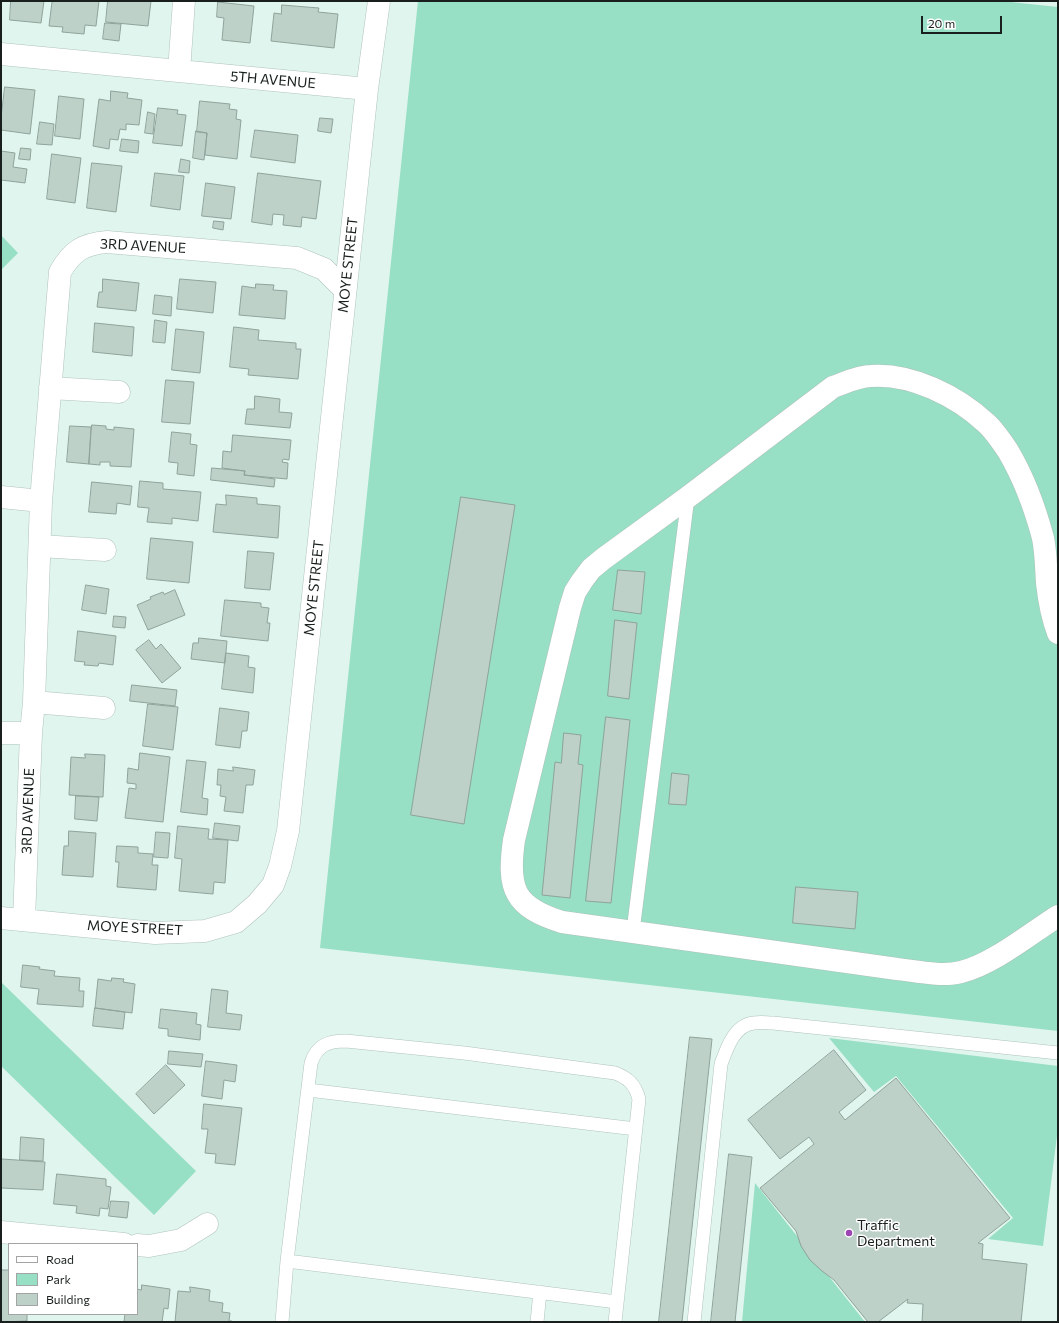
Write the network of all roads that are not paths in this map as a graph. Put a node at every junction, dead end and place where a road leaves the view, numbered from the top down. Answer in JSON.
{"nodes":[{"id":1,"x":184,"y":1,"type":"edge"},
{"id":2,"x":379,"y":1,"type":"edge"},
{"id":3,"x":1,"y":54,"type":"edge"},
{"id":4,"x":179,"y":71,"type":"junction"},
{"id":5,"x":367,"y":89,"type":"junction"},
{"id":6,"x":345,"y":290,"type":"junction"},
{"id":7,"x":50,"y":388,"type":"junction"},
{"id":8,"x":119,"y":392,"type":"dead end"},
{"id":9,"x":1,"y":497,"type":"edge"},
{"id":10,"x":688,"y":497,"type":"junction"},
{"id":11,"x":41,"y":501,"type":"junction"},
{"id":12,"x":40,"y":546,"type":"junction"},
{"id":13,"x":105,"y":550,"type":"dead end"},
{"id":14,"x":1058,"y":633,"type":"edge"},
{"id":15,"x":34,"y":702,"type":"junction"},
{"id":16,"x":104,"y":708,"type":"dead end"},
{"id":17,"x":1,"y":733,"type":"edge"},
{"id":18,"x":31,"y":733,"type":"junction"},
{"id":19,"x":1058,"y":916,"type":"edge"},
{"id":20,"x":1,"y":918,"type":"edge"},
{"id":21,"x":24,"y":920,"type":"junction"},
{"id":22,"x":633,"y":931,"type":"junction"},
{"id":23,"x":1058,"y":1053,"type":"edge"},
{"id":24,"x":308,"y":1090,"type":"junction"},
{"id":25,"x":636,"y":1129,"type":"junction"},
{"id":26,"x":207,"y":1224,"type":"dead end"},
{"id":27,"x":1,"y":1232,"type":"edge"},
{"id":28,"x":114,"y":1243,"type":"edge"},
{"id":29,"x":138,"y":1245,"type":"edge"},
{"id":30,"x":288,"y":1261,"type":"junction"},
{"id":31,"x":540,"y":1292,"type":"junction"},
{"id":32,"x":617,"y":1302,"type":"junction"},
{"id":33,"x":282,"y":1322,"type":"edge"},
{"id":34,"x":537,"y":1322,"type":"edge"},
{"id":35,"x":615,"y":1322,"type":"edge"},
{"id":36,"x":694,"y":1322,"type":"edge"}],
"edges":[{"from":1,"to":4,"type":"street"},
{"from":2,"to":5,"type":"street","name":"MOYE STREET"},
{"from":3,"to":4,"type":"street","name":"5TH AVENUE"},
{"from":4,"to":5,"type":"street","name":"5TH AVENUE"},
{"from":5,"to":6,"type":"street","name":"MOYE STREET"},
{"from":6,"to":7,"type":"street","name":"3RD AVENUE"},
{"from":6,"to":21,"type":"street","name":"MOYE STREET"},
{"from":7,"to":8,"type":"street"},
{"from":7,"to":11,"type":"street","name":"3RD AVENUE"},
{"from":9,"to":11,"type":"street"},
{"from":10,"to":14,"type":"street"},
{"from":10,"to":22,"type":"lane"},
{"from":10,"to":22,"type":"street"},
{"from":11,"to":12,"type":"street","name":"3RD AVENUE"},
{"from":12,"to":13,"type":"street"},
{"from":12,"to":15,"type":"street","name":"3RD AVENUE"},
{"from":15,"to":16,"type":"street"},
{"from":15,"to":18,"type":"street","name":"3RD AVENUE"},
{"from":17,"to":18,"type":"street"},
{"from":18,"to":21,"type":"street","name":"3RD AVENUE"},
{"from":19,"to":22,"type":"street"},
{"from":20,"to":21,"type":"street","name":"MOYE STREET"},
{"from":23,"to":36,"type":"lane"},
{"from":24,"to":25,"type":"lane"},
{"from":24,"to":25,"type":"lane"},
{"from":24,"to":30,"type":"lane"},
{"from":25,"to":32,"type":"lane"},
{"from":26,"to":29,"type":"street"},
{"from":27,"to":28,"type":"street"},
{"from":30,"to":31,"type":"lane"},
{"from":30,"to":33,"type":"lane"},
{"from":31,"to":32,"type":"lane"},
{"from":31,"to":34,"type":"lane"},
{"from":32,"to":35,"type":"lane"}]}
